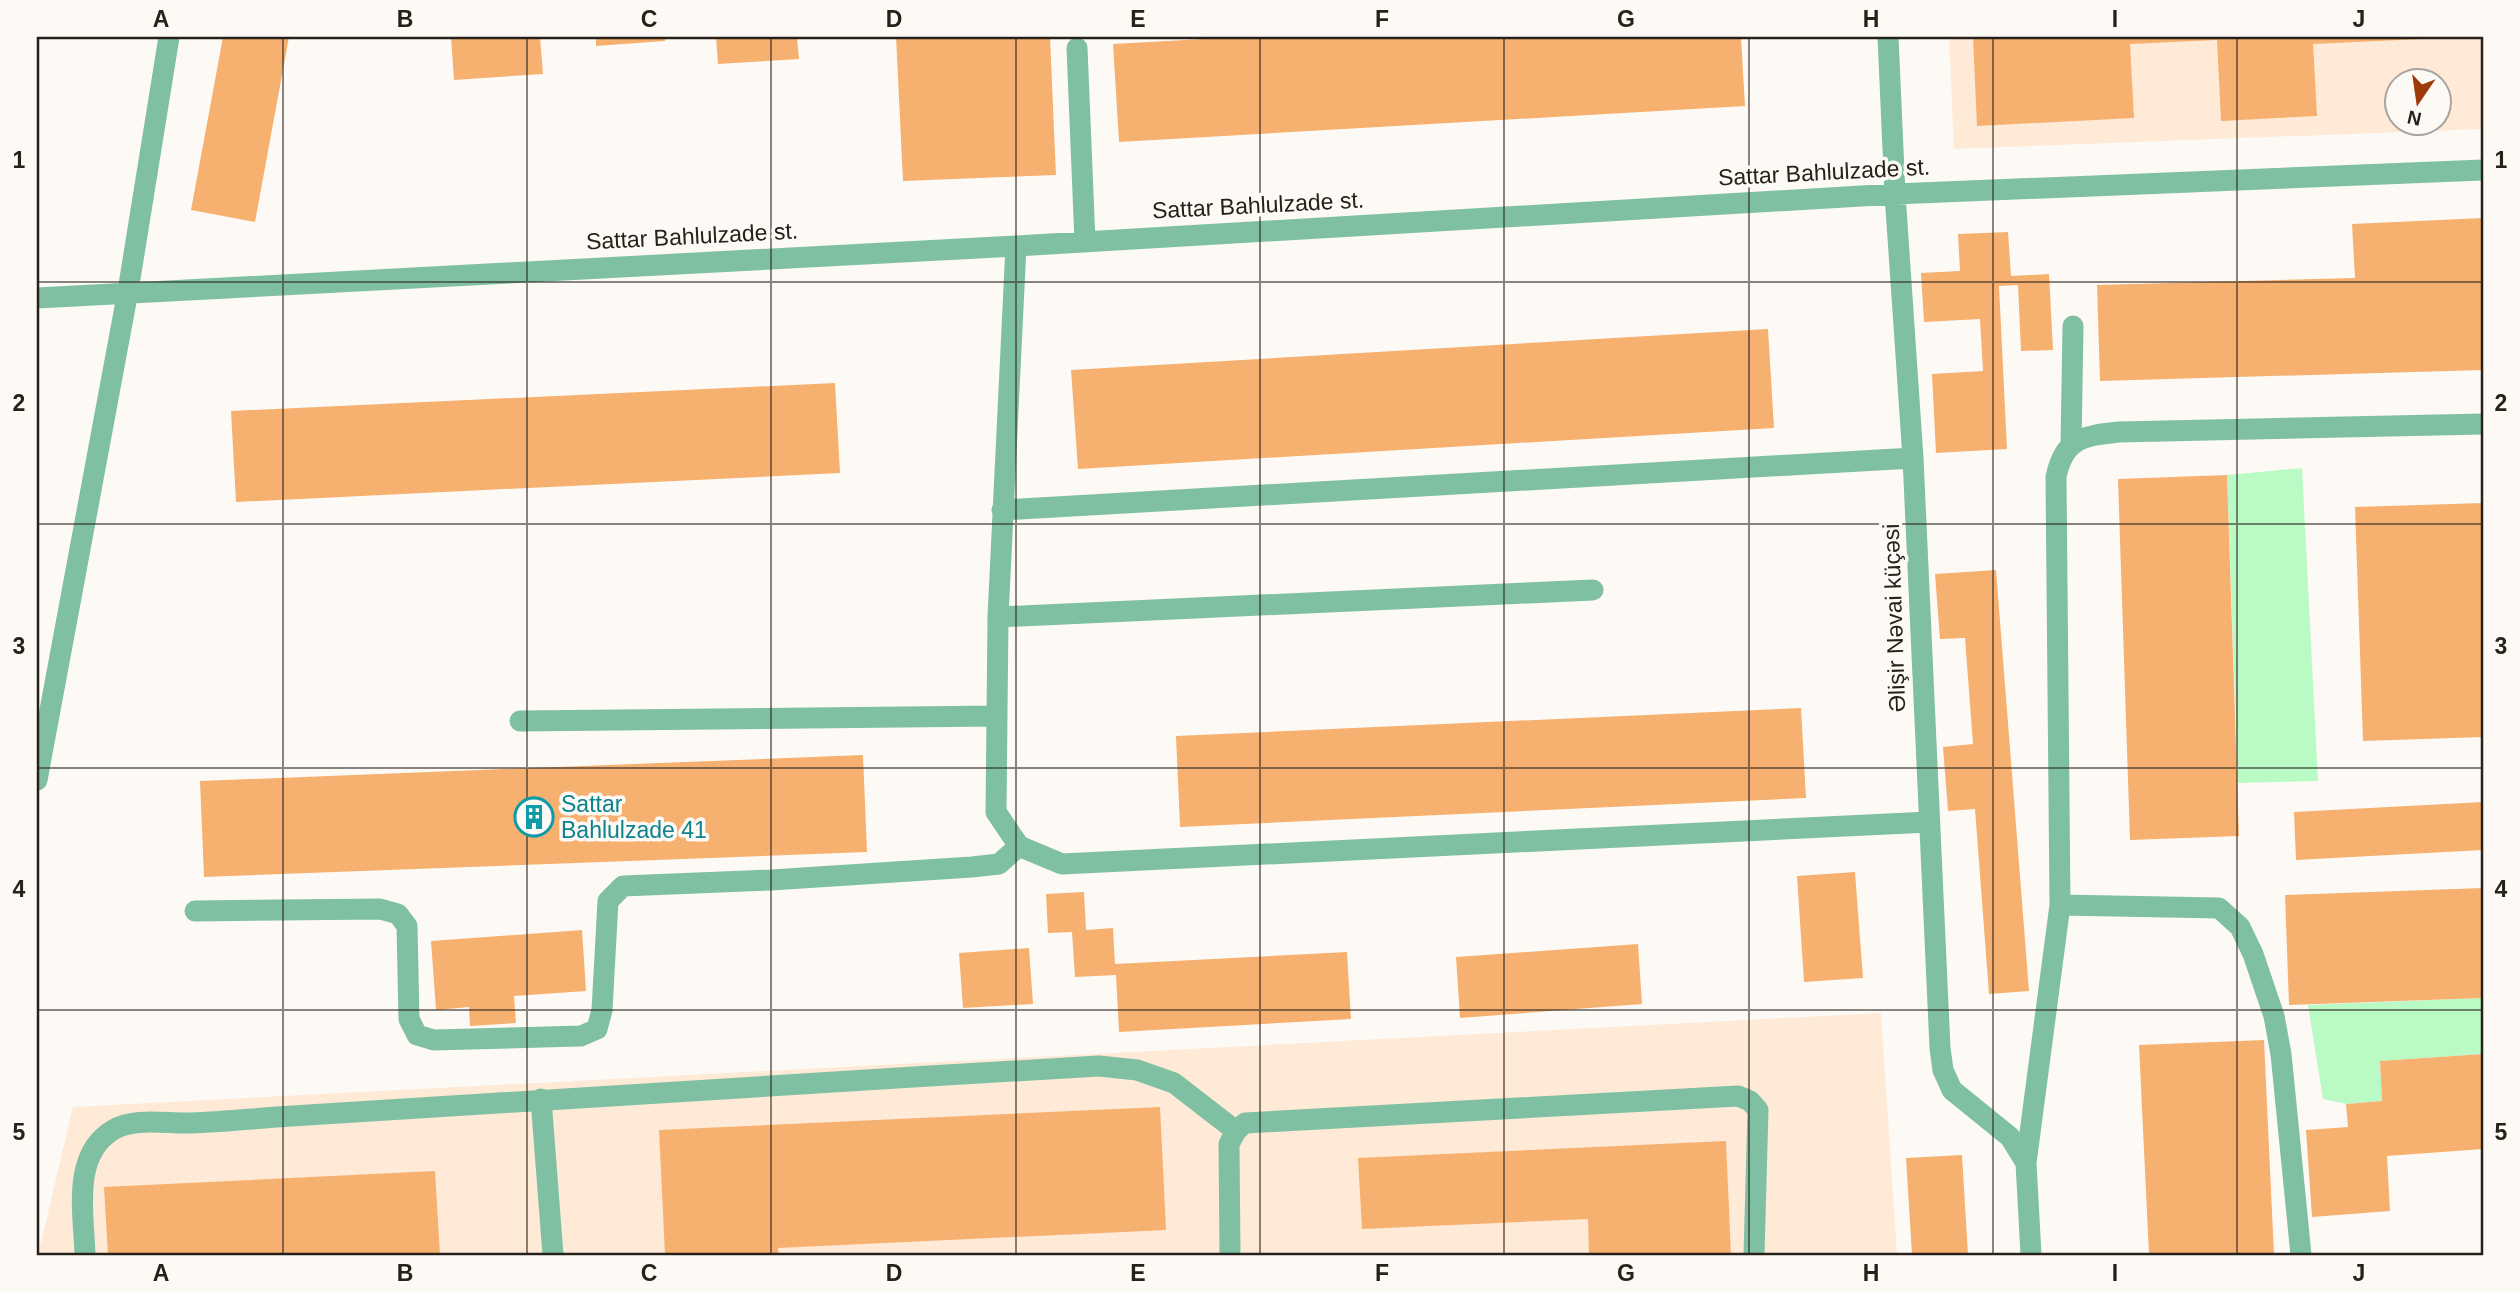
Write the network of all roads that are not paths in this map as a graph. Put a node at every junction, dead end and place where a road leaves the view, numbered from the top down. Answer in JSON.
{"nodes":[{"id":1,"x":169,"y":37,"type":"edge"},
{"id":2,"x":1888,"y":37,"type":"edge"},
{"id":3,"x":1077,"y":48,"type":"dead end"},
{"id":4,"x":2483,"y":170,"type":"edge"},
{"id":5,"x":1895,"y":194,"type":"junction"},
{"id":6,"x":1085,"y":242,"type":"junction"},
{"id":7,"x":1016,"y":246,"type":"junction"},
{"id":8,"x":128,"y":291,"type":"junction"},
{"id":9,"x":37,"y":298,"type":"edge"},
{"id":10,"x":2073,"y":326,"type":"dead end"},
{"id":11,"x":2483,"y":424,"type":"edge"},
{"id":12,"x":2071,"y":445,"type":"junction"},
{"id":13,"x":1913,"y":458,"type":"junction"},
{"id":14,"x":1002,"y":510,"type":"junction"},
{"id":15,"x":1593,"y":590,"type":"dead end"},
{"id":16,"x":998,"y":617,"type":"junction"},
{"id":17,"x":997,"y":716,"type":"junction"},
{"id":18,"x":520,"y":720,"type":"dead end"},
{"id":19,"x":37,"y":780,"type":"edge"},
{"id":20,"x":1929,"y":822,"type":"junction"},
{"id":21,"x":1019,"y":846,"type":"junction"},
{"id":22,"x":2060,"y":905,"type":"junction"},
{"id":23,"x":195,"y":911,"type":"dead end"},
{"id":24,"x":541,"y":1099,"type":"junction"},
{"id":25,"x":1236,"y":1131,"type":"junction"},
{"id":26,"x":2025,"y":1163,"type":"junction"},
{"id":27,"x":85,"y":1255,"type":"edge"},
{"id":28,"x":553,"y":1255,"type":"edge"},
{"id":29,"x":1230,"y":1255,"type":"edge"},
{"id":30,"x":1754,"y":1255,"type":"edge"},
{"id":31,"x":2031,"y":1255,"type":"edge"},
{"id":32,"x":2301,"y":1255,"type":"edge"}],
"edges":[{"from":1,"to":8,"type":"street"},
{"from":2,"to":5,"type":"street","name":"Əlişir Nəvai küçəsi"},
{"from":3,"to":6,"type":"street"},
{"from":4,"to":5,"type":"street","name":"Sattar Bahlulzade st."},
{"from":5,"to":6,"type":"street","name":"Sattar Bahlulzade st."},
{"from":5,"to":13,"type":"street","name":"Əlişir Nəvai küçəsi"},
{"from":6,"to":7,"type":"street","name":"Sattar Bahlulzade st."},
{"from":7,"to":8,"type":"street","name":"Sattar Bahlulzade st."},
{"from":7,"to":14,"type":"street"},
{"from":8,"to":9,"type":"street","name":"Sattar Bahlulzade st."},
{"from":8,"to":19,"type":"street"},
{"from":10,"to":12,"type":"street"},
{"from":11,"to":12,"type":"street"},
{"from":12,"to":22,"type":"street"},
{"from":13,"to":14,"type":"street"},
{"from":13,"to":20,"type":"street","name":"Əlişir Nəvai küçəsi"},
{"from":14,"to":16,"type":"street"},
{"from":15,"to":16,"type":"street"},
{"from":16,"to":17,"type":"street"},
{"from":17,"to":18,"type":"street"},
{"from":17,"to":21,"type":"street"},
{"from":20,"to":21,"type":"street"},
{"from":20,"to":26,"type":"street","name":"Əlişir Nəvai küçəsi"},
{"from":21,"to":23,"type":"street"},
{"from":22,"to":26,"type":"street"},
{"from":22,"to":32,"type":"street"},
{"from":24,"to":25,"type":"street"},
{"from":24,"to":27,"type":"street"},
{"from":24,"to":28,"type":"street"},
{"from":25,"to":29,"type":"street"},
{"from":25,"to":30,"type":"street"},
{"from":26,"to":31,"type":"street"}]}
